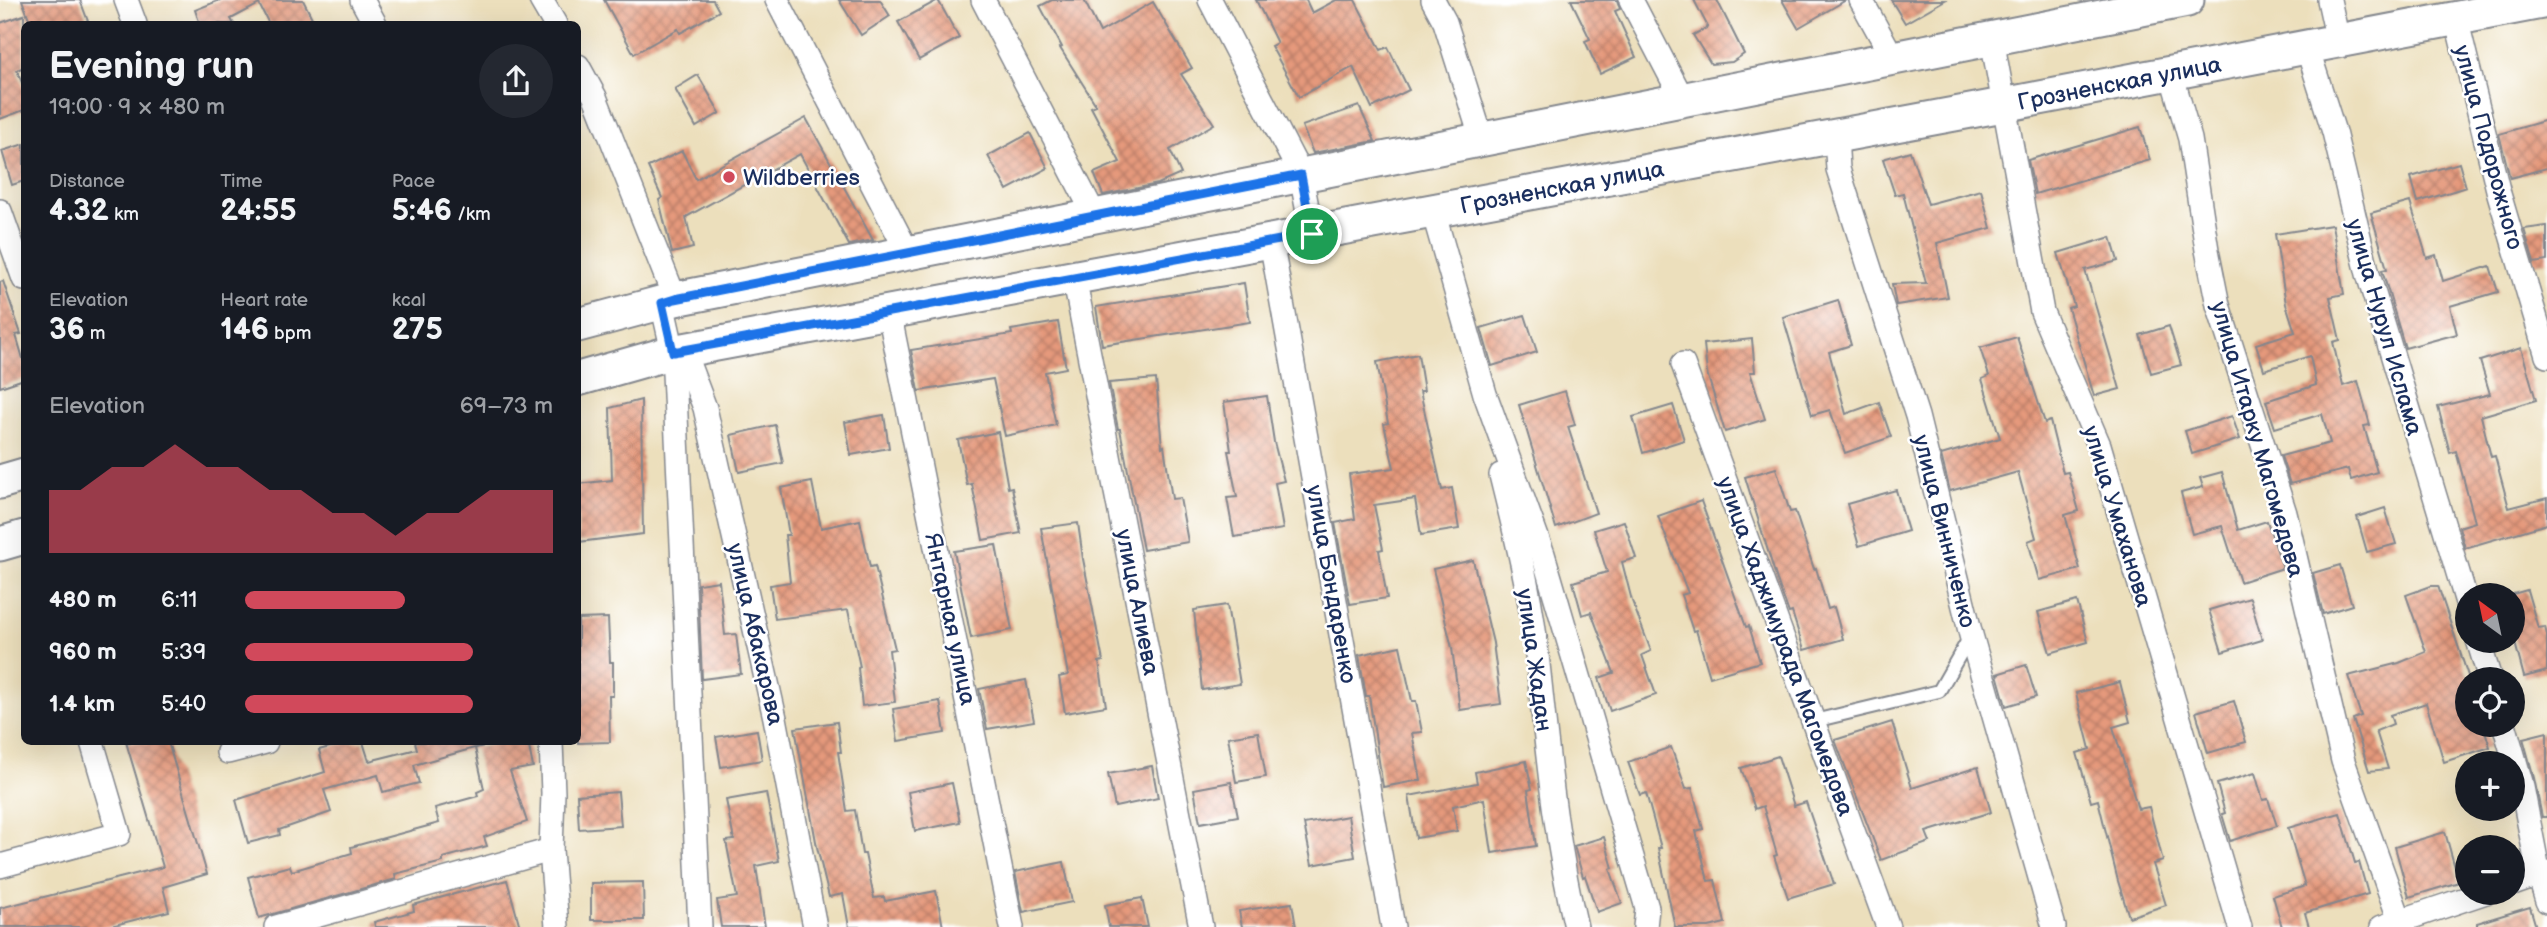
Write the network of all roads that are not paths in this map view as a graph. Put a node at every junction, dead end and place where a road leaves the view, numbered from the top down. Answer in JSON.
{"nodes":[{"id":1,"x":126,"y":0,"type":"edge"},
{"id":2,"x":362,"y":0,"type":"edge"},
{"id":3,"x":541,"y":0,"type":"edge"},
{"id":4,"x":777,"y":0,"type":"edge"},
{"id":5,"x":983,"y":0,"type":"edge"},
{"id":6,"x":1210,"y":0,"type":"edge"},
{"id":7,"x":1433,"y":0,"type":"edge"},
{"id":8,"x":1631,"y":0,"type":"edge"},
{"id":9,"x":1861,"y":0,"type":"edge"},
{"id":10,"x":2329,"y":0,"type":"edge"},
{"id":11,"x":2547,"y":1,"type":"edge"},
{"id":12,"x":2166,"y":2,"type":"edge"},
{"id":13,"x":2456,"y":18,"type":"junction"},
{"id":14,"x":134,"y":21,"type":"edge"},
{"id":15,"x":373,"y":21,"type":"edge"},
{"id":16,"x":553,"y":21,"type":"edge"},
{"id":17,"x":1992,"y":39,"type":"junction"},
{"id":18,"x":2322,"y":44,"type":"junction"},
{"id":19,"x":1893,"y":58,"type":"junction"},
{"id":20,"x":581,"y":71,"type":"edge"},
{"id":21,"x":2171,"y":73,"type":"junction"},
{"id":22,"x":1684,"y":100,"type":"junction"},
{"id":23,"x":2003,"y":105,"type":"junction"},
{"id":24,"x":1836,"y":136,"type":"junction"},
{"id":25,"x":1482,"y":140,"type":"junction"},
{"id":26,"x":1301,"y":175,"type":"junction"},
{"id":27,"x":0,"y":211,"type":"edge"},
{"id":28,"x":1433,"y":211,"type":"junction"},
{"id":29,"x":1095,"y":216,"type":"junction"},
{"id":30,"x":1312,"y":234,"type":"junction"},
{"id":31,"x":1271,"y":241,"type":"junction"},
{"id":32,"x":908,"y":253,"type":"junction"},
{"id":33,"x":21,"y":270,"type":"edge"},
{"id":34,"x":1074,"y":278,"type":"junction"},
{"id":35,"x":668,"y":301,"type":"junction"},
{"id":36,"x":889,"y":312,"type":"junction"},
{"id":37,"x":581,"y":324,"type":"edge"},
{"id":38,"x":673,"y":352,"type":"junction"},
{"id":39,"x":2547,"y":356,"type":"edge"},
{"id":40,"x":1683,"y":364,"type":"dead end"},
{"id":41,"x":581,"y":378,"type":"edge"},
{"id":42,"x":1485,"y":394,"type":"junction"},
{"id":43,"x":21,"y":475,"type":"edge"},
{"id":44,"x":0,"y":482,"type":"edge"},
{"id":45,"x":21,"y":538,"type":"edge"},
{"id":46,"x":0,"y":544,"type":"edge"},
{"id":47,"x":2461,"y":583,"type":"edge"},
{"id":48,"x":1971,"y":635,"type":"junction"},
{"id":49,"x":1814,"y":721,"type":"junction"},
{"id":50,"x":2508,"y":737,"type":"edge"},
{"id":51,"x":93,"y":745,"type":"edge"},
{"id":52,"x":255,"y":745,"type":"edge"},
{"id":53,"x":551,"y":745,"type":"edge"},
{"id":54,"x":228,"y":752,"type":"dead end"},
{"id":55,"x":551,"y":850,"type":"junction"},
{"id":56,"x":0,"y":866,"type":"edge"},
{"id":57,"x":2543,"y":873,"type":"edge"},
{"id":58,"x":2525,"y":880,"type":"edge"},
{"id":59,"x":2547,"y":901,"type":"edge"},
{"id":60,"x":2455,"y":903,"type":"edge"},
{"id":61,"x":2390,"y":925,"type":"edge"},
{"id":62,"x":276,"y":927,"type":"edge"},
{"id":63,"x":556,"y":927,"type":"edge"},
{"id":64,"x":699,"y":927,"type":"edge"},
{"id":65,"x":815,"y":927,"type":"edge"},
{"id":66,"x":1012,"y":927,"type":"edge"},
{"id":67,"x":1201,"y":927,"type":"edge"},
{"id":68,"x":1393,"y":927,"type":"edge"},
{"id":69,"x":1576,"y":927,"type":"edge"},
{"id":70,"x":1645,"y":927,"type":"edge"},
{"id":71,"x":1888,"y":927,"type":"edge"},
{"id":72,"x":2054,"y":927,"type":"edge"},
{"id":73,"x":2240,"y":927,"type":"edge"}],
"edges":[{"from":1,"to":14,"type":"street"},
{"from":2,"to":15,"type":"street"},
{"from":3,"to":16,"type":"street"},
{"from":4,"to":32,"type":"street"},
{"from":5,"to":29,"type":"street"},
{"from":6,"to":26,"type":"street"},
{"from":7,"to":25,"type":"street"},
{"from":8,"to":22,"type":"street"},
{"from":9,"to":19,"type":"street"},
{"from":10,"to":18,"type":"street","name":"улица Нурул Ислама"},
{"from":11,"to":13,"type":"street","name":"Грозненская улица"},
{"from":12,"to":17,"type":"street"},
{"from":13,"to":18,"type":"street","name":"Грозненская улица"},
{"from":13,"to":39,"type":"street","name":"улица Подорожного"},
{"from":17,"to":19,"type":"street"},
{"from":17,"to":23,"type":"street","name":"улица Умаханова"},
{"from":18,"to":21,"type":"street","name":"Грозненская улица"},
{"from":18,"to":47,"type":"street","name":"улица Нурул Ислама"},
{"from":19,"to":22,"type":"street"},
{"from":20,"to":35,"type":"street"},
{"from":21,"to":23,"type":"street","name":"Грозненская улица"},
{"from":21,"to":61,"type":"street","name":"улица Итарку Магомедова"},
{"from":22,"to":25,"type":"street"},
{"from":23,"to":24,"type":"street","name":"Грозненская улица"},
{"from":23,"to":73,"type":"street","name":"улица Умаханова"},
{"from":24,"to":28,"type":"street","name":"Грозненская улица"},
{"from":24,"to":48,"type":"street","name":"улица Винниченко"},
{"from":25,"to":26,"type":"street"},
{"from":26,"to":29,"type":"street"},
{"from":26,"to":30,"type":"street"},
{"from":27,"to":33,"type":"street"},
{"from":28,"to":30,"type":"street","name":"Грозненская улица"},
{"from":28,"to":42,"type":"street"},
{"from":29,"to":32,"type":"street"},
{"from":30,"to":31,"type":"street","name":"Грозненская улица"},
{"from":31,"to":34,"type":"street","name":"Грозненская улица"},
{"from":31,"to":68,"type":"street","name":"улица Бондаренко"},
{"from":32,"to":35,"type":"street"},
{"from":34,"to":36,"type":"street","name":"Грозненская улица"},
{"from":34,"to":67,"type":"street","name":"улица Алиева"},
{"from":35,"to":37,"type":"street"},
{"from":35,"to":38,"type":"street"},
{"from":36,"to":38,"type":"street","name":"Грозненская улица"},
{"from":36,"to":66,"type":"street","name":"Янтарная улица"},
{"from":38,"to":41,"type":"street","name":"Грозненская улица"},
{"from":38,"to":64,"type":"street"},
{"from":38,"to":65,"type":"street","name":"улица Абакарова"},
{"from":40,"to":49,"type":"street","name":"улица Хаджимурада Магомедова"},
{"from":42,"to":69,"type":"street","name":"улица Жадан"},
{"from":42,"to":70,"type":"street"},
{"from":43,"to":44,"type":"street"},
{"from":45,"to":46,"type":"street"},
{"from":48,"to":49,"type":"lane"},
{"from":48,"to":72,"type":"street","name":"улица Винниченко"},
{"from":49,"to":71,"type":"street","name":"улица Хаджимурада Магомедова"},
{"from":50,"to":57,"type":"street"},
{"from":51,"to":56,"type":"street"},
{"from":52,"to":54,"type":"street"},
{"from":53,"to":55,"type":"street"},
{"from":55,"to":62,"type":"street"},
{"from":55,"to":63,"type":"street"},
{"from":57,"to":58,"type":"street"},
{"from":57,"to":59,"type":"street"},
{"from":60,"to":61,"type":"street"}]}
